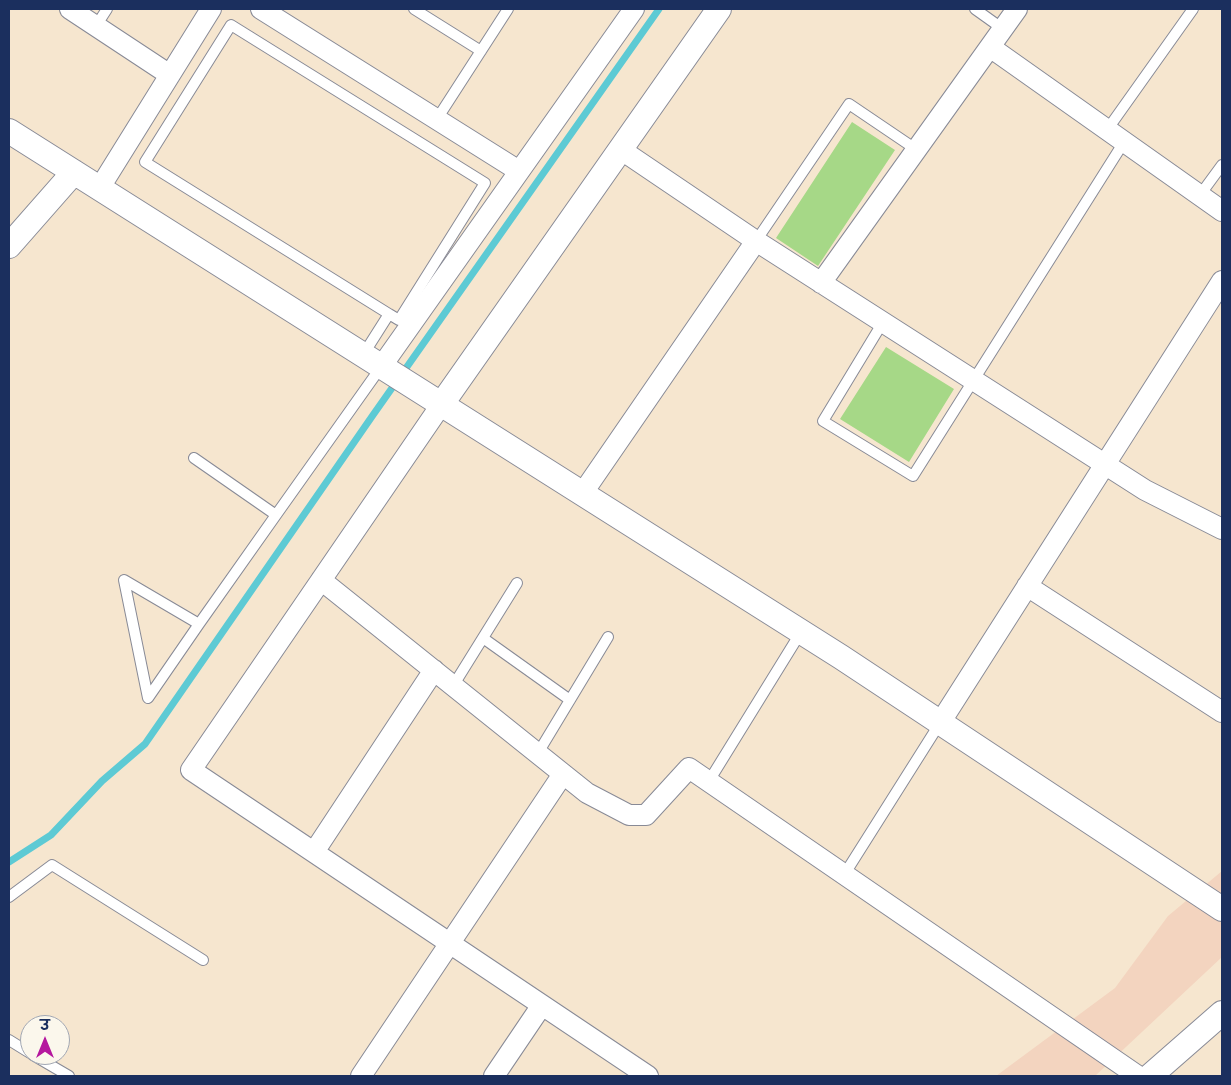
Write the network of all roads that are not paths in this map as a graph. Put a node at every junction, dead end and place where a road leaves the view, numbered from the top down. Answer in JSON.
{"nodes":[{"id":1,"x":70,"y":9,"type":"edge"},
{"id":2,"x":107,"y":9,"type":"edge"},
{"id":3,"x":211,"y":9,"type":"edge"},
{"id":4,"x":261,"y":9,"type":"edge"},
{"id":5,"x":508,"y":9,"type":"edge"},
{"id":6,"x":634,"y":9,"type":"edge"},
{"id":7,"x":719,"y":9,"type":"edge"},
{"id":8,"x":975,"y":9,"type":"edge"},
{"id":9,"x":1017,"y":9,"type":"edge"},
{"id":10,"x":1193,"y":9,"type":"edge"},
{"id":11,"x":418,"y":10,"type":"edge"},
{"id":12,"x":96,"y":26,"type":"junction"},
{"id":13,"x":1003,"y":28,"type":"junction"},
{"id":14,"x":990,"y":47,"type":"junction"},
{"id":15,"x":481,"y":51,"type":"junction"},
{"id":16,"x":170,"y":75,"type":"junction"},
{"id":17,"x":437,"y":119,"type":"junction"},
{"id":18,"x":1107,"y":130,"type":"junction"},
{"id":19,"x":9,"y":131,"type":"edge"},
{"id":20,"x":1124,"y":142,"type":"junction"},
{"id":21,"x":620,"y":149,"type":"junction"},
{"id":22,"x":917,"y":150,"type":"junction"},
{"id":23,"x":1222,"y":165,"type":"edge"},
{"id":24,"x":519,"y":171,"type":"junction"},
{"id":25,"x":74,"y":172,"type":"junction"},
{"id":26,"x":99,"y":189,"type":"junction"},
{"id":27,"x":1200,"y":195,"type":"junction"},
{"id":28,"x":1222,"y":211,"type":"edge"},
{"id":29,"x":756,"y":241,"type":"junction"},
{"id":30,"x":9,"y":246,"type":"edge"},
{"id":31,"x":1222,"y":281,"type":"edge"},
{"id":32,"x":821,"y":283,"type":"junction"},
{"id":33,"x":389,"y":314,"type":"junction"},
{"id":34,"x":883,"y":322,"type":"junction"},
{"id":35,"x":386,"y":370,"type":"junction"},
{"id":36,"x":972,"y":380,"type":"junction"},
{"id":37,"x":441,"y":405,"type":"junction"},
{"id":38,"x":194,"y":458,"type":"dead end"},
{"id":39,"x":1105,"y":464,"type":"junction"},
{"id":40,"x":582,"y":494,"type":"junction"},
{"id":41,"x":276,"y":515,"type":"junction"},
{"id":42,"x":1222,"y":530,"type":"edge"},
{"id":43,"x":322,"y":580,"type":"junction"},
{"id":44,"x":517,"y":584,"type":"dead end"},
{"id":45,"x":1027,"y":586,"type":"junction"},
{"id":46,"x":200,"y":624,"type":"junction"},
{"id":47,"x":801,"y":632,"type":"junction"},
{"id":48,"x":608,"y":637,"type":"dead end"},
{"id":49,"x":483,"y":638,"type":"junction"},
{"id":50,"x":434,"y":670,"type":"junction"},
{"id":51,"x":453,"y":686,"type":"junction"},
{"id":52,"x":570,"y":700,"type":"junction"},
{"id":53,"x":1222,"y":712,"type":"edge"},
{"id":54,"x":940,"y":723,"type":"junction"},
{"id":55,"x":538,"y":753,"type":"junction"},
{"id":56,"x":563,"y":774,"type":"junction"},
{"id":57,"x":709,"y":781,"type":"junction"},
{"id":58,"x":314,"y":852,"type":"junction"},
{"id":59,"x":844,"y":874,"type":"junction"},
{"id":60,"x":9,"y":897,"type":"edge"},
{"id":61,"x":1222,"y":909,"type":"edge"},
{"id":62,"x":450,"y":943,"type":"junction"},
{"id":63,"x":203,"y":960,"type":"dead end"},
{"id":64,"x":542,"y":1005,"type":"junction"},
{"id":65,"x":1222,"y":1013,"type":"edge"},
{"id":66,"x":9,"y":1040,"type":"edge"},
{"id":67,"x":20,"y":1047,"type":"edge"},
{"id":68,"x":50,"y":1065,"type":"edge"},
{"id":69,"x":635,"y":1073,"type":"edge"},
{"id":70,"x":69,"y":1076,"type":"edge"},
{"id":71,"x":361,"y":1076,"type":"edge"},
{"id":72,"x":494,"y":1076,"type":"edge"},
{"id":73,"x":1138,"y":1076,"type":"edge"},
{"id":74,"x":1150,"y":1076,"type":"edge"}],
"edges":[{"from":1,"to":12,"type":"street"},
{"from":2,"to":12,"type":"lane"},
{"from":3,"to":16,"type":"street"},
{"from":4,"to":17,"type":"street"},
{"from":5,"to":15,"type":"lane"},
{"from":6,"to":24,"type":"street"},
{"from":7,"to":21,"type":"street"},
{"from":8,"to":13,"type":"lane"},
{"from":9,"to":13,"type":"street"},
{"from":10,"to":18,"type":"lane"},
{"from":11,"to":15,"type":"lane"},
{"from":12,"to":16,"type":"street"},
{"from":13,"to":14,"type":"street"},
{"from":14,"to":18,"type":"street"},
{"from":14,"to":22,"type":"street"},
{"from":15,"to":17,"type":"lane"},
{"from":16,"to":26,"type":"street"},
{"from":17,"to":24,"type":"street"},
{"from":18,"to":20,"type":"street"},
{"from":19,"to":25,"type":"street"},
{"from":20,"to":27,"type":"street"},
{"from":20,"to":36,"type":"lane"},
{"from":21,"to":29,"type":"street"},
{"from":21,"to":37,"type":"street"},
{"from":22,"to":29,"type":"lane"},
{"from":22,"to":32,"type":"street"},
{"from":23,"to":27,"type":"lane"},
{"from":24,"to":35,"type":"street"},
{"from":25,"to":26,"type":"street"},
{"from":25,"to":30,"type":"street"},
{"from":26,"to":35,"type":"street"},
{"from":27,"to":28,"type":"street"},
{"from":29,"to":32,"type":"street"},
{"from":29,"to":40,"type":"street"},
{"from":31,"to":39,"type":"street"},
{"from":32,"to":34,"type":"street"},
{"from":33,"to":33,"type":"lane"},
{"from":33,"to":35,"type":"lane"},
{"from":34,"to":36,"type":"street"},
{"from":34,"to":36,"type":"lane"},
{"from":35,"to":37,"type":"street"},
{"from":35,"to":41,"type":"lane"},
{"from":36,"to":39,"type":"street"},
{"from":37,"to":40,"type":"street"},
{"from":37,"to":43,"type":"street"},
{"from":38,"to":41,"type":"lane"},
{"from":39,"to":42,"type":"street"},
{"from":39,"to":45,"type":"street"},
{"from":40,"to":47,"type":"street"},
{"from":41,"to":46,"type":"lane"},
{"from":43,"to":50,"type":"street"},
{"from":43,"to":58,"type":"street"},
{"from":44,"to":49,"type":"lane"},
{"from":45,"to":53,"type":"street"},
{"from":45,"to":54,"type":"street"},
{"from":46,"to":46,"type":"lane"},
{"from":47,"to":54,"type":"street"},
{"from":47,"to":57,"type":"lane"},
{"from":48,"to":52,"type":"lane"},
{"from":49,"to":51,"type":"lane"},
{"from":49,"to":52,"type":"lane"},
{"from":50,"to":51,"type":"street"},
{"from":50,"to":58,"type":"street"},
{"from":51,"to":55,"type":"street"},
{"from":52,"to":55,"type":"lane"},
{"from":54,"to":59,"type":"lane"},
{"from":54,"to":61,"type":"street"},
{"from":55,"to":56,"type":"street"},
{"from":56,"to":57,"type":"street"},
{"from":56,"to":62,"type":"street"},
{"from":57,"to":59,"type":"street"},
{"from":58,"to":62,"type":"street"},
{"from":59,"to":73,"type":"street"},
{"from":60,"to":63,"type":"lane"},
{"from":62,"to":64,"type":"street"},
{"from":62,"to":71,"type":"street"},
{"from":64,"to":69,"type":"street"},
{"from":64,"to":72,"type":"street"},
{"from":65,"to":74,"type":"street"},
{"from":66,"to":67,"type":"lane"},
{"from":68,"to":70,"type":"lane"}]}
